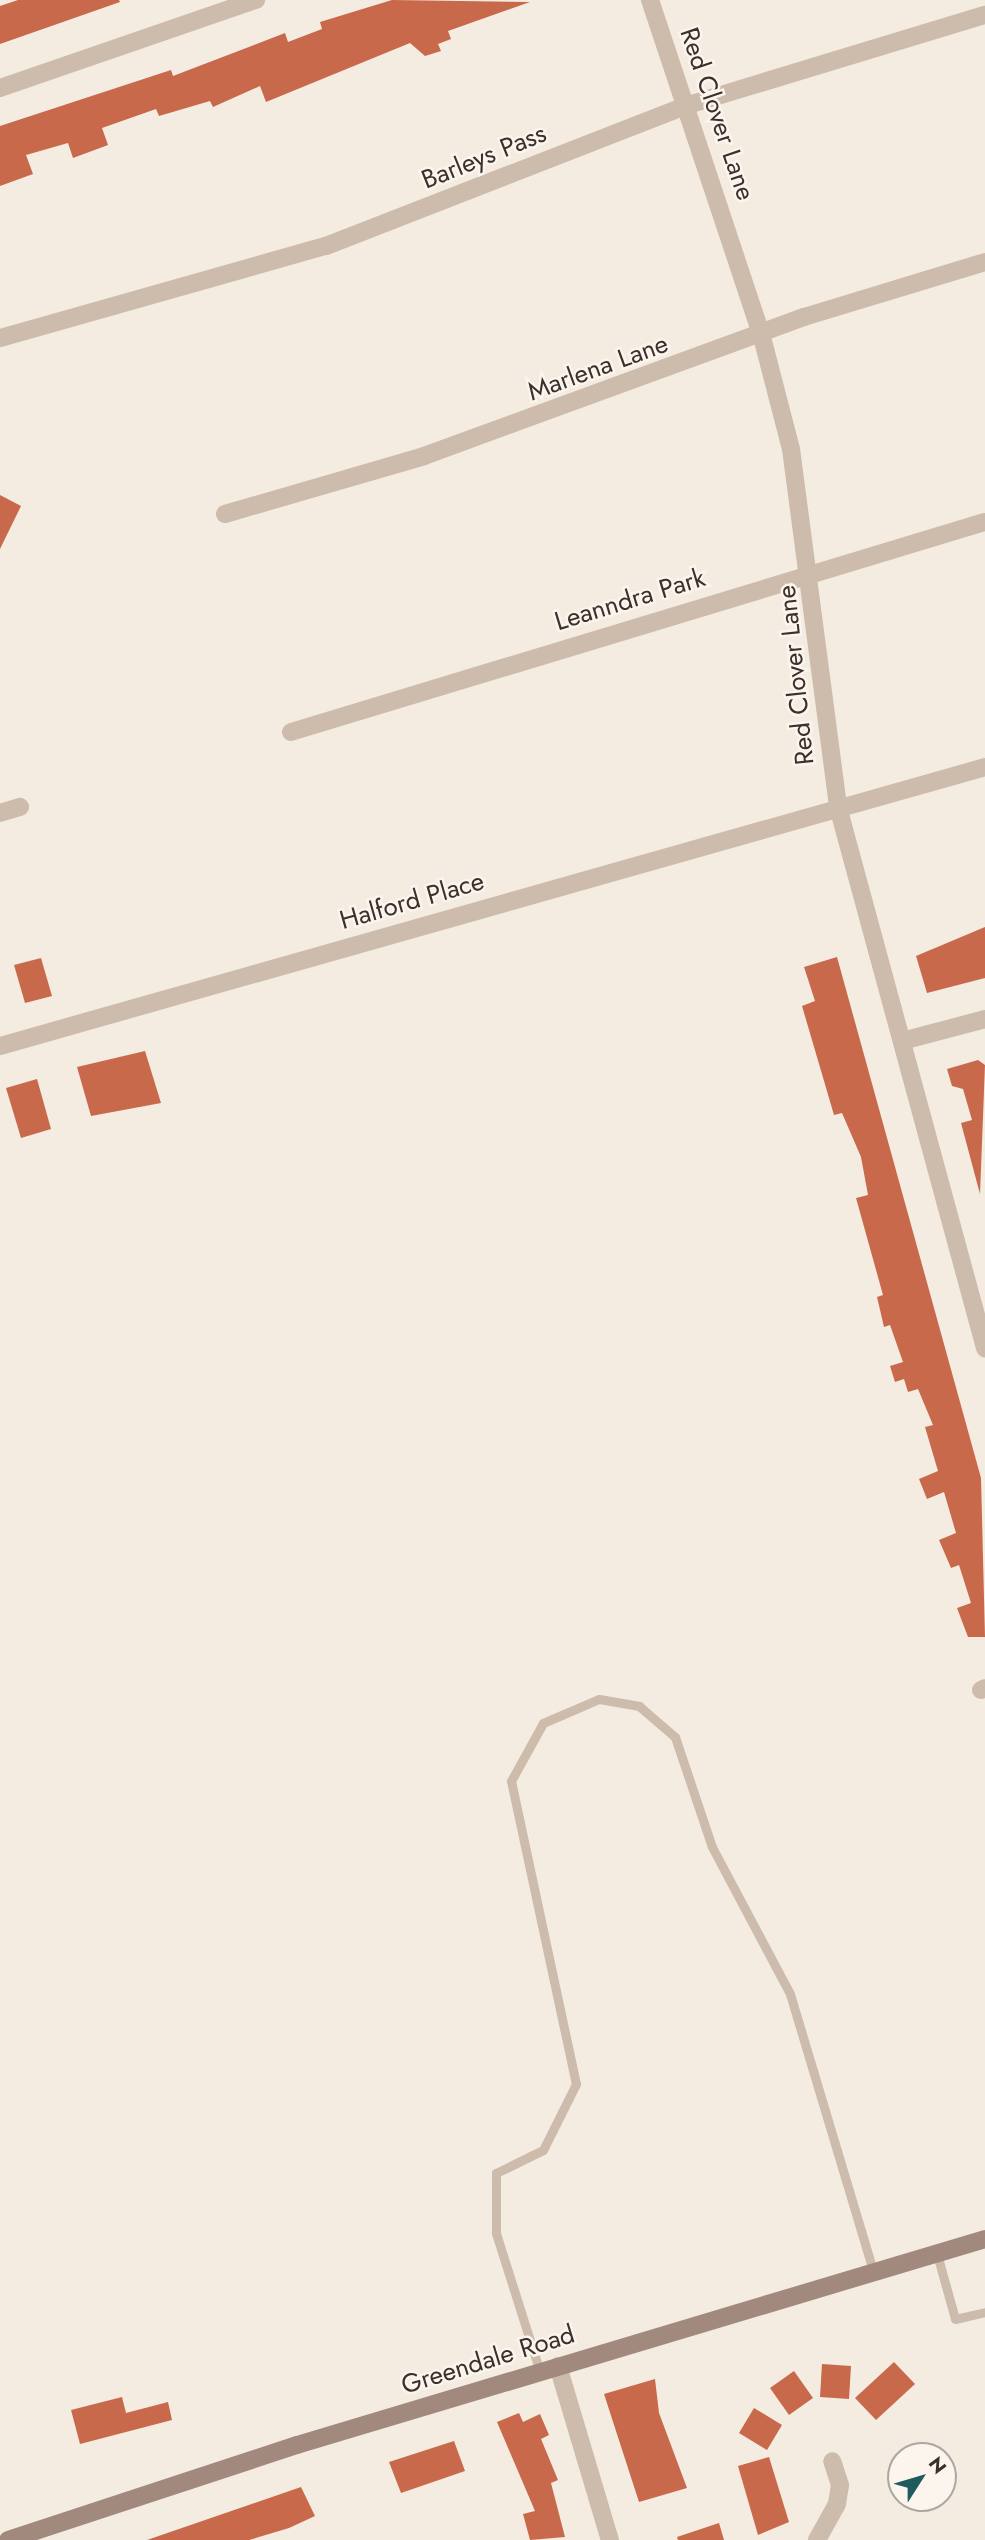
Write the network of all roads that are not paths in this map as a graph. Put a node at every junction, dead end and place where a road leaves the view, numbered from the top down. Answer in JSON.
{"nodes":[{"id":1,"x":257,"y":0,"type":"edge"},
{"id":2,"x":650,"y":0,"type":"edge"},
{"id":3,"x":985,"y":15,"type":"edge"},
{"id":4,"x":0,"y":88,"type":"edge"},
{"id":5,"x":688,"y":105,"type":"junction"},
{"id":6,"x":985,"y":262,"type":"edge"},
{"id":7,"x":762,"y":337,"type":"junction"},
{"id":8,"x":0,"y":338,"type":"edge"},
{"id":9,"x":225,"y":514,"type":"dead end"},
{"id":10,"x":985,"y":522,"type":"edge"},
{"id":11,"x":811,"y":570,"type":"junction"},
{"id":12,"x":291,"y":732,"type":"dead end"},
{"id":13,"x":985,"y":767,"type":"edge"},
{"id":14,"x":20,"y":807,"type":"dead end"},
{"id":15,"x":838,"y":807,"type":"junction"},
{"id":16,"x":0,"y":813,"type":"edge"},
{"id":17,"x":985,"y":1019,"type":"edge"},
{"id":18,"x":902,"y":1041,"type":"junction"},
{"id":19,"x":0,"y":1045,"type":"edge"},
{"id":20,"x":985,"y":1348,"type":"edge"},
{"id":21,"x":985,"y":2239,"type":"edge"},
{"id":22,"x":937,"y":2254,"type":"junction"},
{"id":23,"x":873,"y":2271,"type":"junction"},
{"id":24,"x":985,"y":2312,"type":"edge"},
{"id":25,"x":558,"y":2366,"type":"junction"},
{"id":26,"x":540,"y":2372,"type":"junction"},
{"id":27,"x":832,"y":2461,"type":"dead end"},
{"id":28,"x":9,"y":2540,"type":"edge"},
{"id":29,"x":610,"y":2540,"type":"edge"},
{"id":30,"x":817,"y":2540,"type":"edge"}],
"edges":[{"from":1,"to":4,"type":"street"},
{"from":2,"to":5,"type":"street","name":"Red Clover Lane"},
{"from":3,"to":5,"type":"street","name":"Barleys Pass"},
{"from":5,"to":7,"type":"street","name":"Red Clover Lane"},
{"from":5,"to":8,"type":"street","name":"Barleys Pass"},
{"from":6,"to":7,"type":"street","name":"Marlena Lane"},
{"from":7,"to":9,"type":"street","name":"Marlena Lane"},
{"from":7,"to":11,"type":"street","name":"Red Clover Lane"},
{"from":10,"to":11,"type":"street","name":"Leanndra Park"},
{"from":11,"to":12,"type":"street","name":"Leanndra Park"},
{"from":11,"to":15,"type":"street","name":"Red Clover Lane"},
{"from":13,"to":15,"type":"street","name":"Halford Place"},
{"from":14,"to":16,"type":"street"},
{"from":15,"to":18,"type":"street","name":"Red Clover Lane"},
{"from":15,"to":19,"type":"street","name":"Halford Place"},
{"from":17,"to":18,"type":"street"},
{"from":18,"to":20,"type":"street","name":"Red Clover Lane"},
{"from":21,"to":22,"type":"street","name":"Greendale Road"},
{"from":22,"to":23,"type":"street","name":"Greendale Road"},
{"from":22,"to":24,"type":"lane"},
{"from":23,"to":25,"type":"street","name":"Greendale Road"},
{"from":23,"to":26,"type":"lane"},
{"from":25,"to":26,"type":"street","name":"Greendale Road"},
{"from":25,"to":29,"type":"street"},
{"from":26,"to":28,"type":"street","name":"Greendale Road"},
{"from":27,"to":30,"type":"street"}]}
